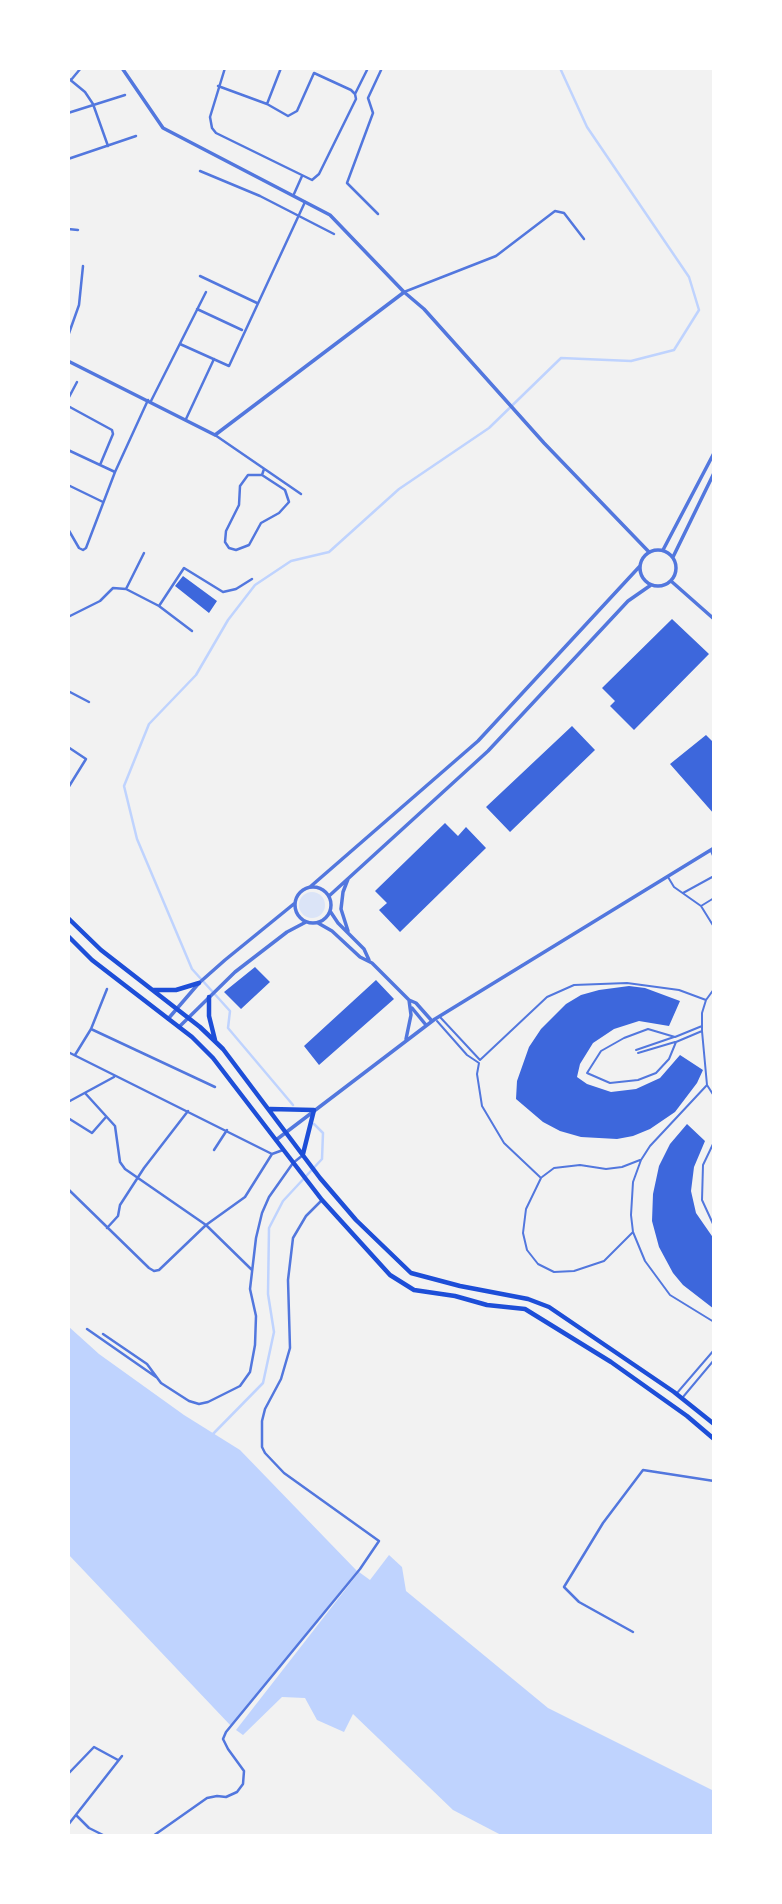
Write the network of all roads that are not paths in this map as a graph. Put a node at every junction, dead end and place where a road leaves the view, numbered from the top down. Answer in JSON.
{"nodes":[{"id":1,"x":81,"y":68,"type":"edge"},
{"id":2,"x":122,"y":68,"type":"edge"},
{"id":3,"x":225,"y":68,"type":"edge"},
{"id":4,"x":281,"y":68,"type":"edge"},
{"id":5,"x":317,"y":68,"type":"edge"},
{"id":6,"x":368,"y":68,"type":"edge"},
{"id":7,"x":383,"y":68,"type":"edge"},
{"id":8,"x":314,"y":73,"type":"junction"},
{"id":9,"x":70,"y":79,"type":"edge"},
{"id":10,"x":218,"y":86,"type":"junction"},
{"id":11,"x":355,"y":94,"type":"junction"},
{"id":12,"x":125,"y":95,"type":"dead end"},
{"id":13,"x":93,"y":104,"type":"junction"},
{"id":14,"x":267,"y":104,"type":"junction"},
{"id":15,"x":68,"y":113,"type":"edge"},
{"id":16,"x":136,"y":136,"type":"dead end"},
{"id":17,"x":108,"y":146,"type":"junction"},
{"id":18,"x":68,"y":159,"type":"edge"},
{"id":19,"x":200,"y":171,"type":"dead end"},
{"id":20,"x":302,"y":176,"type":"junction"},
{"id":21,"x":293,"y":194,"type":"junction"},
{"id":22,"x":306,"y":201,"type":"junction"},
{"id":23,"x":299,"y":214,"type":"junction"},
{"id":24,"x":378,"y":214,"type":"dead end"},
{"id":25,"x":68,"y":229,"type":"edge"},
{"id":26,"x":78,"y":230,"type":"dead end"},
{"id":27,"x":334,"y":234,"type":"dead end"},
{"id":28,"x":584,"y":239,"type":"dead end"},
{"id":29,"x":83,"y":266,"type":"dead end"},
{"id":30,"x":200,"y":276,"type":"dead end"},
{"id":31,"x":206,"y":292,"type":"dead end"},
{"id":32,"x":404,"y":292,"type":"junction"},
{"id":33,"x":257,"y":303,"type":"junction"},
{"id":34,"x":197,"y":309,"type":"junction"},
{"id":35,"x":244,"y":331,"type":"junction"},
{"id":36,"x":68,"y":336,"type":"edge"},
{"id":37,"x":180,"y":344,"type":"junction"},
{"id":38,"x":214,"y":359,"type":"junction"},
{"id":39,"x":68,"y":361,"type":"edge"},
{"id":40,"x":77,"y":382,"type":"dead end"},
{"id":41,"x":68,"y":399,"type":"edge"},
{"id":42,"x":150,"y":400,"type":"junction"},
{"id":43,"x":68,"y":406,"type":"edge"},
{"id":44,"x":186,"y":419,"type":"junction"},
{"id":45,"x":215,"y":435,"type":"junction"},
{"id":46,"x":68,"y":450,"type":"edge"},
{"id":47,"x":714,"y":453,"type":"edge"},
{"id":48,"x":100,"y":465,"type":"junction"},
{"id":49,"x":264,"y":470,"type":"junction"},
{"id":50,"x":115,"y":472,"type":"junction"},
{"id":51,"x":714,"y":473,"type":"edge"},
{"id":52,"x":261,"y":475,"type":"junction"},
{"id":53,"x":68,"y":485,"type":"edge"},
{"id":54,"x":301,"y":494,"type":"dead end"},
{"id":55,"x":103,"y":502,"type":"junction"},
{"id":56,"x":68,"y":529,"type":"edge"},
{"id":57,"x":663,"y":550,"type":"junction"},
{"id":58,"x":649,"y":552,"type":"junction"},
{"id":59,"x":144,"y":553,"type":"dead end"},
{"id":60,"x":673,"y":557,"type":"junction"},
{"id":61,"x":640,"y":566,"type":"junction"},
{"id":62,"x":252,"y":579,"type":"dead end"},
{"id":63,"x":671,"y":581,"type":"junction"},
{"id":64,"x":651,"y":585,"type":"junction"},
{"id":65,"x":126,"y":589,"type":"junction"},
{"id":66,"x":159,"y":606,"type":"junction"},
{"id":67,"x":68,"y":617,"type":"edge"},
{"id":68,"x":714,"y":619,"type":"edge"},
{"id":69,"x":192,"y":631,"type":"dead end"},
{"id":70,"x":68,"y":691,"type":"edge"},
{"id":71,"x":89,"y":702,"type":"dead end"},
{"id":72,"x":68,"y":747,"type":"edge"},
{"id":73,"x":68,"y":788,"type":"edge"},
{"id":74,"x":712,"y":849,"type":"edge"},
{"id":75,"x":714,"y":858,"type":"edge"},
{"id":76,"x":714,"y":876,"type":"edge"},
{"id":77,"x":349,"y":877,"type":"junction"},
{"id":78,"x":667,"y":877,"type":"junction"},
{"id":79,"x":310,"y":887,"type":"junction"},
{"id":80,"x":682,"y":893,"type":"junction"},
{"id":81,"x":329,"y":896,"type":"junction"},
{"id":82,"x":714,"y":898,"type":"edge"},
{"id":83,"x":295,"y":903,"type":"junction"},
{"id":84,"x":701,"y":906,"type":"junction"},
{"id":85,"x":330,"y":911,"type":"junction"},
{"id":86,"x":70,"y":921,"type":"edge"},
{"id":87,"x":306,"y":922,"type":"junction"},
{"id":88,"x":318,"y":923,"type":"junction"},
{"id":89,"x":714,"y":927,"type":"edge"},
{"id":90,"x":68,"y":936,"type":"edge"},
{"id":91,"x":351,"y":936,"type":"junction"},
{"id":92,"x":369,"y":960,"type":"junction"},
{"id":93,"x":200,"y":983,"type":"junction"},
{"id":94,"x":107,"y":989,"type":"dead end"},
{"id":95,"x":714,"y":989,"type":"edge"},
{"id":96,"x":152,"y":990,"type":"junction"},
{"id":97,"x":210,"y":995,"type":"junction"},
{"id":98,"x":410,"y":1000,"type":"junction"},
{"id":99,"x":706,"y":1000,"type":"junction"},
{"id":100,"x":411,"y":1007,"type":"junction"},
{"id":101,"x":177,"y":1009,"type":"junction"},
{"id":102,"x":188,"y":1018,"type":"junction"},
{"id":103,"x":168,"y":1019,"type":"junction"},
{"id":104,"x":436,"y":1019,"type":"junction"},
{"id":105,"x":426,"y":1025,"type":"junction"},
{"id":106,"x":702,"y":1026,"type":"junction"},
{"id":107,"x":179,"y":1027,"type":"junction"},
{"id":108,"x":91,"y":1029,"type":"junction"},
{"id":109,"x":702,"y":1031,"type":"junction"},
{"id":110,"x":675,"y":1037,"type":"junction"},
{"id":111,"x":406,"y":1040,"type":"junction"},
{"id":112,"x":215,"y":1041,"type":"junction"},
{"id":113,"x":676,"y":1042,"type":"junction"},
{"id":114,"x":68,"y":1052,"type":"edge"},
{"id":115,"x":75,"y":1055,"type":"junction"},
{"id":116,"x":115,"y":1076,"type":"junction"},
{"id":117,"x":707,"y":1086,"type":"junction"},
{"id":118,"x":215,"y":1087,"type":"dead end"},
{"id":119,"x":85,"y":1093,"type":"junction"},
{"id":120,"x":714,"y":1096,"type":"edge"},
{"id":121,"x":68,"y":1102,"type":"edge"},
{"id":122,"x":270,"y":1109,"type":"junction"},
{"id":123,"x":314,"y":1110,"type":"junction"},
{"id":124,"x":188,"y":1111,"type":"junction"},
{"id":125,"x":106,"y":1117,"type":"junction"},
{"id":126,"x":68,"y":1118,"type":"edge"},
{"id":127,"x":227,"y":1130,"type":"junction"},
{"id":128,"x":286,"y":1131,"type":"junction"},
{"id":129,"x":276,"y":1140,"type":"junction"},
{"id":130,"x":714,"y":1142,"type":"edge"},
{"id":131,"x":214,"y":1150,"type":"dead end"},
{"id":132,"x":283,"y":1150,"type":"junction"},
{"id":133,"x":272,"y":1154,"type":"junction"},
{"id":134,"x":303,"y":1155,"type":"junction"},
{"id":135,"x":641,"y":1160,"type":"junction"},
{"id":136,"x":293,"y":1163,"type":"junction"},
{"id":137,"x":138,"y":1178,"type":"junction"},
{"id":138,"x":320,"y":1178,"type":"junction"},
{"id":139,"x":541,"y":1178,"type":"junction"},
{"id":140,"x":311,"y":1186,"type":"junction"},
{"id":141,"x":68,"y":1189,"type":"edge"},
{"id":142,"x":322,"y":1200,"type":"junction"},
{"id":143,"x":206,"y":1225,"type":"junction"},
{"id":144,"x":714,"y":1226,"type":"edge"},
{"id":145,"x":107,"y":1228,"type":"junction"},
{"id":146,"x":633,"y":1232,"type":"junction"},
{"id":147,"x":252,"y":1270,"type":"junction"},
{"id":148,"x":714,"y":1322,"type":"edge"},
{"id":149,"x":87,"y":1329,"type":"dead end"},
{"id":150,"x":103,"y":1334,"type":"dead end"},
{"id":151,"x":714,"y":1350,"type":"edge"},
{"id":152,"x":714,"y":1360,"type":"edge"},
{"id":153,"x":156,"y":1377,"type":"junction"},
{"id":154,"x":653,"y":1378,"type":"junction"},
{"id":155,"x":647,"y":1388,"type":"junction"},
{"id":156,"x":677,"y":1394,"type":"junction"},
{"id":157,"x":682,"y":1398,"type":"junction"},
{"id":158,"x":714,"y":1424,"type":"edge"},
{"id":159,"x":714,"y":1439,"type":"edge"},
{"id":160,"x":714,"y":1481,"type":"edge"},
{"id":161,"x":633,"y":1632,"type":"dead end"},
{"id":162,"x":122,"y":1756,"type":"dead end"},
{"id":163,"x":118,"y":1760,"type":"junction"},
{"id":164,"x":68,"y":1774,"type":"edge"},
{"id":165,"x":76,"y":1815,"type":"junction"},
{"id":166,"x":68,"y":1825,"type":"edge"},
{"id":167,"x":105,"y":1836,"type":"edge"},
{"id":168,"x":152,"y":1836,"type":"edge"}],
"edges":[{"from":1,"to":9,"type":"street"},
{"from":2,"to":21,"type":"street"},
{"from":3,"to":10,"type":"street"},
{"from":4,"to":14,"type":"street"},
{"from":5,"to":8,"type":"street"},
{"from":6,"to":11,"type":"street"},
{"from":7,"to":24,"type":"street"},
{"from":8,"to":11,"type":"street"},
{"from":8,"to":14,"type":"street"},
{"from":9,"to":13,"type":"street"},
{"from":10,"to":14,"type":"street"},
{"from":10,"to":20,"type":"street"},
{"from":11,"to":20,"type":"street"},
{"from":12,"to":13,"type":"street"},
{"from":13,"to":15,"type":"street"},
{"from":13,"to":17,"type":"street"},
{"from":16,"to":17,"type":"street"},
{"from":17,"to":18,"type":"street"},
{"from":19,"to":23,"type":"street"},
{"from":20,"to":21,"type":"street"},
{"from":21,"to":22,"type":"street"},
{"from":22,"to":23,"type":"street"},
{"from":22,"to":32,"type":"street"},
{"from":23,"to":27,"type":"street"},
{"from":23,"to":33,"type":"street"},
{"from":25,"to":26,"type":"street"},
{"from":28,"to":32,"type":"street"},
{"from":29,"to":36,"type":"street"},
{"from":30,"to":33,"type":"street"},
{"from":31,"to":34,"type":"street"},
{"from":32,"to":45,"type":"street"},
{"from":32,"to":58,"type":"street"},
{"from":33,"to":35,"type":"street"},
{"from":34,"to":35,"type":"street"},
{"from":34,"to":37,"type":"street"},
{"from":35,"to":38,"type":"street"},
{"from":37,"to":38,"type":"street"},
{"from":37,"to":42,"type":"street"},
{"from":38,"to":44,"type":"street"},
{"from":39,"to":42,"type":"street"},
{"from":40,"to":41,"type":"street"},
{"from":42,"to":44,"type":"street"},
{"from":42,"to":50,"type":"street"},
{"from":43,"to":48,"type":"street"},
{"from":44,"to":45,"type":"street"},
{"from":45,"to":49,"type":"street"},
{"from":46,"to":48,"type":"street"},
{"from":47,"to":57,"type":"street"},
{"from":48,"to":50,"type":"street"},
{"from":49,"to":52,"type":"street"},
{"from":49,"to":54,"type":"street"},
{"from":50,"to":55,"type":"street"},
{"from":51,"to":60,"type":"street"},
{"from":52,"to":52,"type":"street"},
{"from":53,"to":55,"type":"street"},
{"from":55,"to":56,"type":"street"},
{"from":57,"to":58,"type":"street"},
{"from":57,"to":60,"type":"street"},
{"from":58,"to":61,"type":"street"},
{"from":59,"to":65,"type":"street"},
{"from":60,"to":63,"type":"street"},
{"from":61,"to":64,"type":"street"},
{"from":61,"to":79,"type":"street"},
{"from":62,"to":66,"type":"street"},
{"from":63,"to":64,"type":"street"},
{"from":63,"to":68,"type":"street"},
{"from":64,"to":77,"type":"street"},
{"from":65,"to":66,"type":"street"},
{"from":65,"to":67,"type":"street"},
{"from":66,"to":69,"type":"street"},
{"from":70,"to":71,"type":"street"},
{"from":72,"to":73,"type":"street"},
{"from":74,"to":75,"type":"lane"},
{"from":74,"to":78,"type":"street"},
{"from":76,"to":80,"type":"lane"},
{"from":77,"to":81,"type":"street"},
{"from":77,"to":91,"type":"street"},
{"from":78,"to":80,"type":"lane"},
{"from":78,"to":104,"type":"street"},
{"from":79,"to":81,"type":"street"},
{"from":79,"to":83,"type":"street"},
{"from":80,"to":84,"type":"lane"},
{"from":81,"to":85,"type":"street"},
{"from":82,"to":84,"type":"lane"},
{"from":83,"to":87,"type":"street"},
{"from":83,"to":93,"type":"street"},
{"from":84,"to":89,"type":"lane"},
{"from":85,"to":88,"type":"street"},
{"from":85,"to":91,"type":"street"},
{"from":86,"to":96,"type":"main road"},
{"from":87,"to":88,"type":"street"},
{"from":87,"to":97,"type":"street"},
{"from":88,"to":92,"type":"street"},
{"from":90,"to":103,"type":"main road"},
{"from":91,"to":92,"type":"street"},
{"from":92,"to":98,"type":"street"},
{"from":93,"to":96,"type":"main road"},
{"from":93,"to":101,"type":"street"},
{"from":94,"to":108,"type":"street"},
{"from":95,"to":99,"type":"lane"},
{"from":96,"to":101,"type":"main road"},
{"from":97,"to":102,"type":"street"},
{"from":97,"to":112,"type":"main road"},
{"from":98,"to":100,"type":"street"},
{"from":98,"to":104,"type":"street"},
{"from":99,"to":104,"type":"lane"},
{"from":99,"to":106,"type":"lane"},
{"from":100,"to":105,"type":"street"},
{"from":100,"to":111,"type":"street"},
{"from":101,"to":102,"type":"main road"},
{"from":101,"to":103,"type":"street"},
{"from":102,"to":107,"type":"street"},
{"from":102,"to":112,"type":"main road"},
{"from":103,"to":107,"type":"main road"},
{"from":104,"to":105,"type":"street"},
{"from":104,"to":139,"type":"lane"},
{"from":105,"to":111,"type":"street"},
{"from":106,"to":109,"type":"lane"},
{"from":106,"to":110,"type":"lane"},
{"from":107,"to":129,"type":"main road"},
{"from":108,"to":115,"type":"street"},
{"from":108,"to":118,"type":"street"},
{"from":109,"to":113,"type":"lane"},
{"from":109,"to":117,"type":"lane"},
{"from":110,"to":113,"type":"lane"},
{"from":110,"to":113,"type":"lane"},
{"from":111,"to":123,"type":"street"},
{"from":112,"to":122,"type":"main road"},
{"from":114,"to":115,"type":"street"},
{"from":115,"to":116,"type":"street"},
{"from":116,"to":119,"type":"street"},
{"from":116,"to":124,"type":"street"},
{"from":117,"to":120,"type":"lane"},
{"from":117,"to":135,"type":"lane"},
{"from":119,"to":121,"type":"street"},
{"from":119,"to":125,"type":"street"},
{"from":122,"to":123,"type":"main road"},
{"from":122,"to":128,"type":"main road"},
{"from":123,"to":128,"type":"street"},
{"from":123,"to":134,"type":"main road"},
{"from":124,"to":127,"type":"street"},
{"from":124,"to":137,"type":"street"},
{"from":125,"to":126,"type":"street"},
{"from":125,"to":137,"type":"street"},
{"from":127,"to":131,"type":"street"},
{"from":127,"to":133,"type":"street"},
{"from":128,"to":129,"type":"street"},
{"from":128,"to":134,"type":"main road"},
{"from":129,"to":132,"type":"main road"},
{"from":130,"to":144,"type":"lane"},
{"from":132,"to":133,"type":"street"},
{"from":132,"to":136,"type":"main road"},
{"from":133,"to":143,"type":"street"},
{"from":134,"to":136,"type":"street"},
{"from":134,"to":138,"type":"main road"},
{"from":135,"to":139,"type":"lane"},
{"from":135,"to":146,"type":"lane"},
{"from":136,"to":140,"type":"main road"},
{"from":136,"to":147,"type":"street"},
{"from":137,"to":143,"type":"street"},
{"from":137,"to":145,"type":"street"},
{"from":138,"to":140,"type":"main road"},
{"from":138,"to":154,"type":"main road"},
{"from":139,"to":146,"type":"lane"},
{"from":140,"to":142,"type":"main road"},
{"from":141,"to":145,"type":"street"},
{"from":142,"to":155,"type":"main road"},
{"from":142,"to":168,"type":"street"},
{"from":143,"to":145,"type":"street"},
{"from":143,"to":147,"type":"street"},
{"from":146,"to":148,"type":"lane"},
{"from":147,"to":153,"type":"street"},
{"from":149,"to":153,"type":"street"},
{"from":150,"to":153,"type":"street"},
{"from":151,"to":156,"type":"lane"},
{"from":152,"to":157,"type":"lane"},
{"from":154,"to":155,"type":"main road"},
{"from":154,"to":156,"type":"main road"},
{"from":155,"to":159,"type":"main road"},
{"from":156,"to":157,"type":"main road"},
{"from":157,"to":158,"type":"main road"},
{"from":160,"to":161,"type":"street"},
{"from":162,"to":163,"type":"street"},
{"from":163,"to":164,"type":"street"},
{"from":163,"to":165,"type":"street"},
{"from":165,"to":166,"type":"street"},
{"from":165,"to":167,"type":"street"}]}
